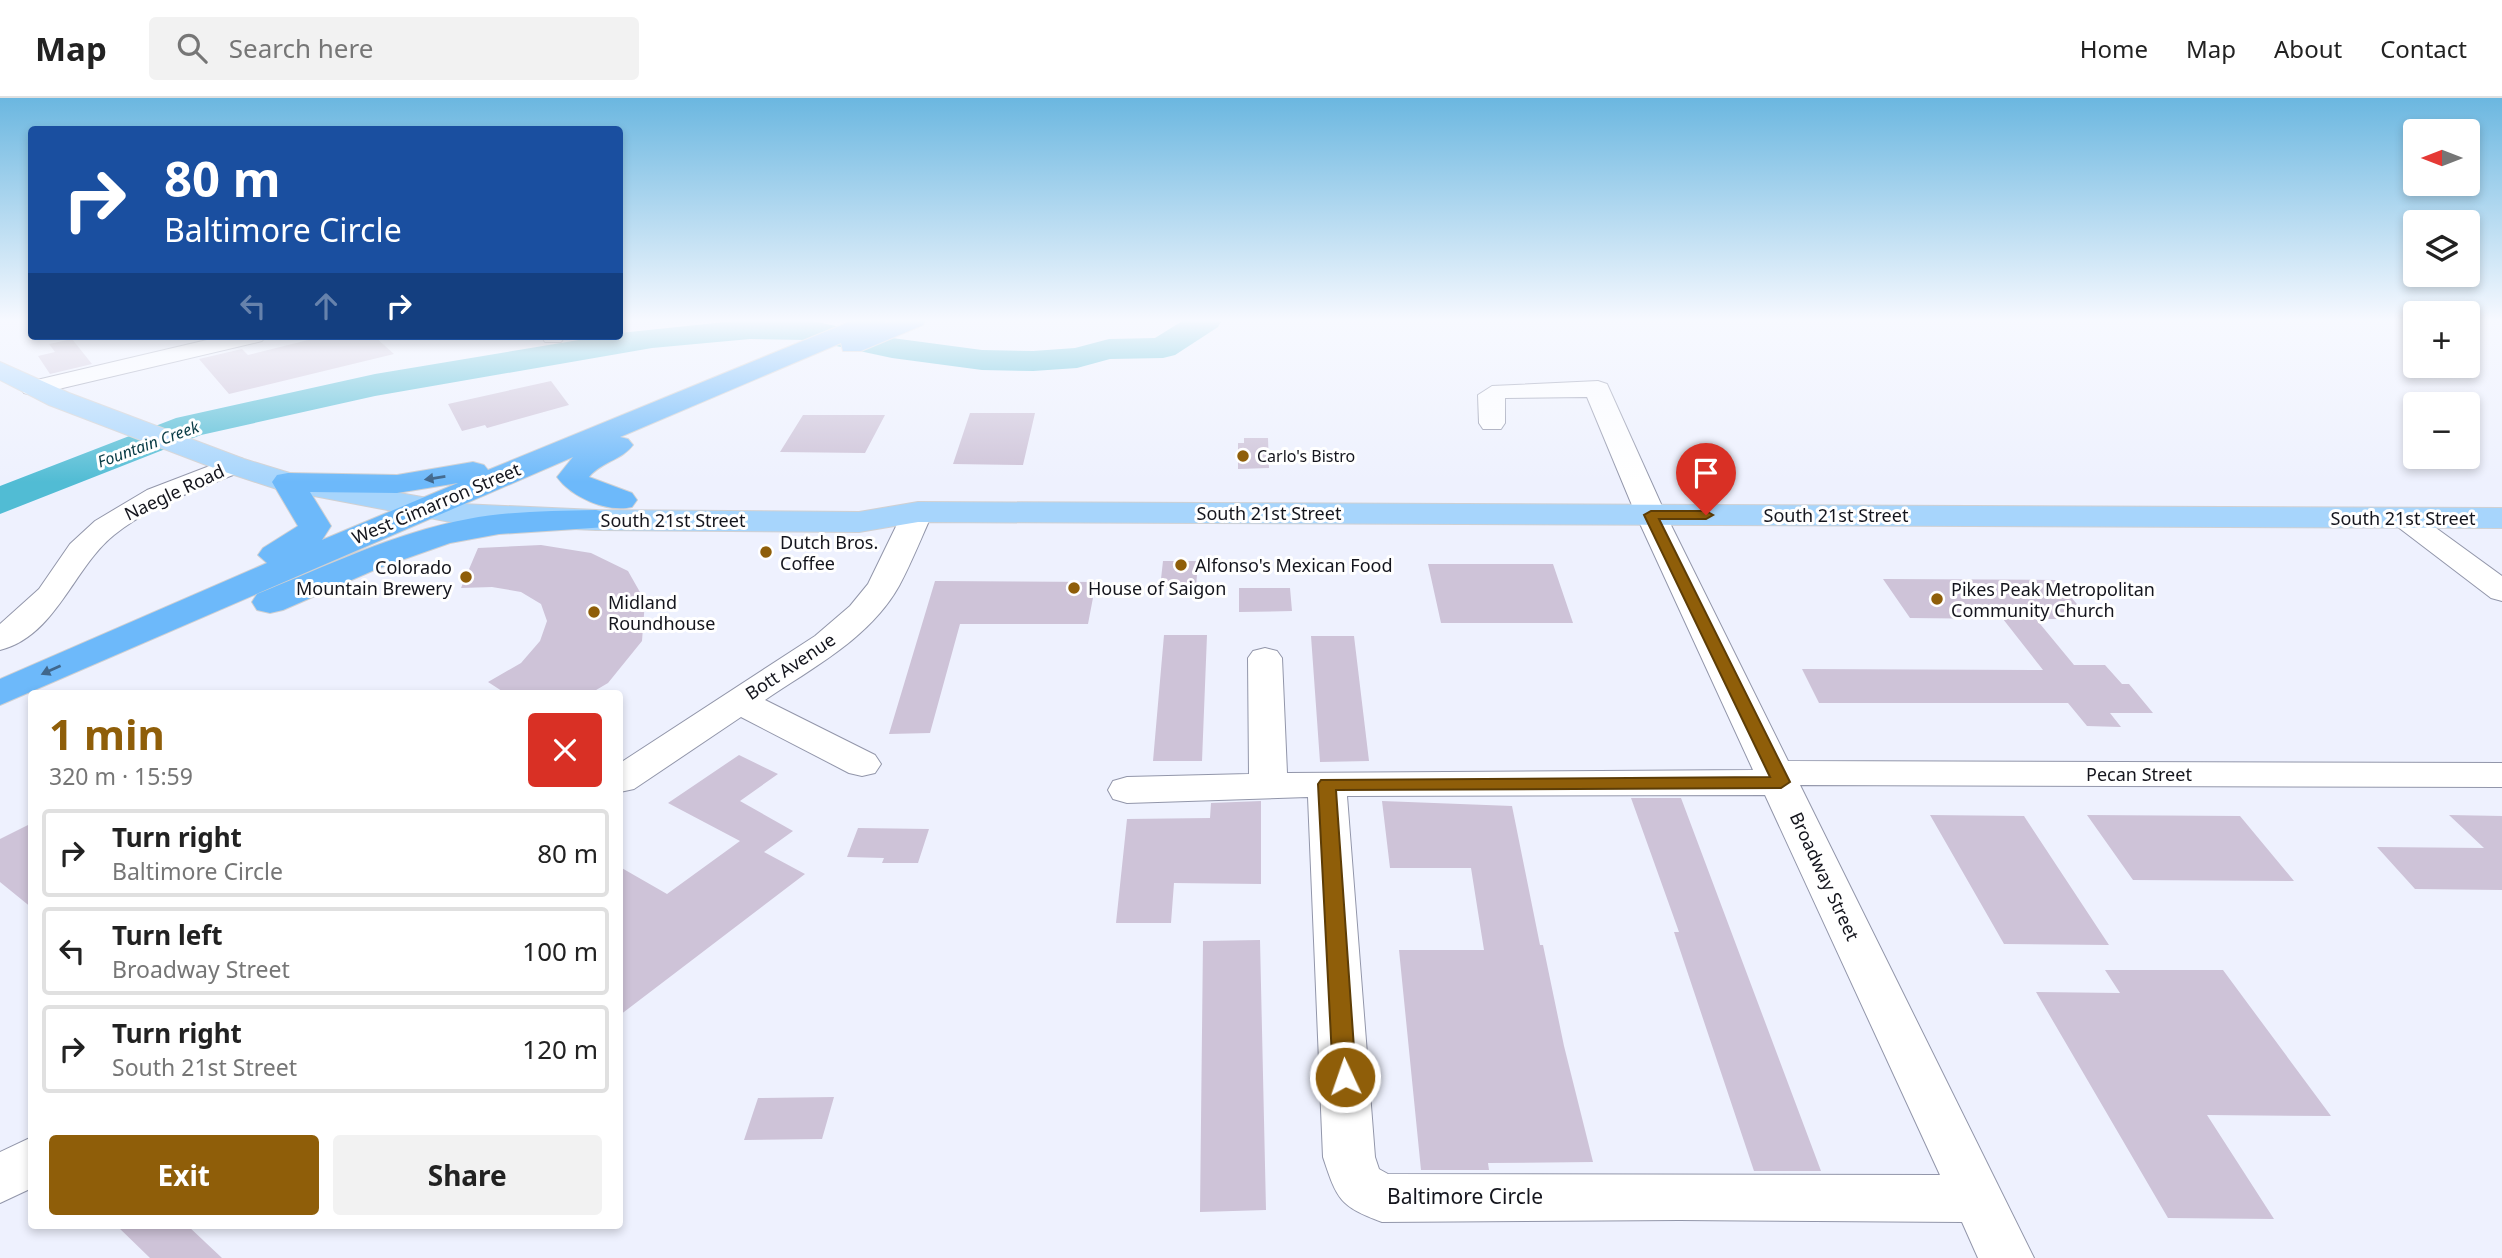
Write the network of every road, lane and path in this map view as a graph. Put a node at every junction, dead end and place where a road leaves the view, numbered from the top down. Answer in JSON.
{"nodes":[{"id":1,"x":8,"y":374,"type":"edge"},
{"id":2,"x":92,"y":374,"type":"edge"},
{"id":3,"x":742,"y":374,"type":"edge"},
{"id":4,"x":786,"y":374,"type":"edge"},
{"id":5,"x":33,"y":388,"type":"junction"},
{"id":6,"x":641,"y":416,"type":"junction"},
{"id":7,"x":1492,"y":423,"type":"dead end"},
{"id":8,"x":618,"y":445,"type":"junction"},
{"id":9,"x":219,"y":461,"type":"junction"},
{"id":10,"x":288,"y":482,"type":"junction"},
{"id":11,"x":460,"y":507,"type":"junction"},
{"id":12,"x":608,"y":510,"type":"junction"},
{"id":13,"x":918,"y":512,"type":"junction"},
{"id":14,"x":1651,"y":515,"type":"junction"},
{"id":15,"x":2404,"y":518,"type":"junction"},
{"id":16,"x":2502,"y":518,"type":"edge"},
{"id":17,"x":2502,"y":591,"type":"edge"},
{"id":18,"x":206,"y":628,"type":"junction"},
{"id":19,"x":0,"y":640,"type":"edge"},
{"id":20,"x":88,"y":654,"type":"junction"},
{"id":21,"x":1265,"y":658,"type":"dead end"},
{"id":22,"x":68,"y":690,"type":"edge"},
{"id":23,"x":0,"y":693,"type":"edge"},
{"id":24,"x":738,"y":701,"type":"junction"},
{"id":25,"x":28,"y":708,"type":"edge"},
{"id":26,"x":0,"y":720,"type":"edge"},
{"id":27,"x":862,"y":764,"type":"dead end"},
{"id":28,"x":2502,"y":775,"type":"edge"},
{"id":29,"x":623,"y":778,"type":"edge"},
{"id":30,"x":1779,"y":778,"type":"junction"},
{"id":31,"x":1327,"y":784,"type":"junction"},
{"id":32,"x":1268,"y":786,"type":"junction"},
{"id":33,"x":1127,"y":790,"type":"dead end"},
{"id":34,"x":28,"y":1162,"type":"edge"},
{"id":35,"x":0,"y":1180,"type":"edge"},
{"id":36,"x":1978,"y":1199,"type":"junction"},
{"id":37,"x":2006,"y":1258,"type":"edge"}],
"edges":[{"from":1,"to":5,"type":"main road","name":"South 21st Street"},
{"from":2,"to":5,"type":"street"},
{"from":3,"to":6,"type":"highway","name":"West Cimarron Street"},
{"from":4,"to":8,"type":"highway","name":"West Cimarron Street"},
{"from":5,"to":9,"type":"main road","name":"South 21st Street"},
{"from":6,"to":10,"type":"highway","one_way":true},
{"from":6,"to":11,"type":"highway","name":"West Cimarron Street"},
{"from":7,"to":14,"type":"street","name":"Broadway Street"},
{"from":8,"to":11,"type":"highway","name":"West Cimarron Street"},
{"from":8,"to":12,"type":"highway"},
{"from":9,"to":10,"type":"main road","name":"South 21st Street"},
{"from":9,"to":19,"type":"street","name":"Naegle Road"},
{"from":10,"to":11,"type":"main road","name":"South 21st Street"},
{"from":10,"to":20,"type":"highway"},
{"from":11,"to":12,"type":"main road","name":"South 21st Street"},
{"from":11,"to":18,"type":"highway","name":"West Cimarron Street"},
{"from":11,"to":20,"type":"highway","name":"West Cimarron Street"},
{"from":12,"to":13,"type":"main road","name":"South 21st Street"},
{"from":12,"to":18,"type":"highway"},
{"from":13,"to":14,"type":"main road","name":"South 21st Street"},
{"from":13,"to":24,"type":"street","name":"Bott Avenue"},
{"from":14,"to":15,"type":"main road","name":"South 21st Street"},
{"from":14,"to":30,"type":"street","name":"Broadway Street"},
{"from":15,"to":16,"type":"main road","name":"South 21st Street"},
{"from":15,"to":17,"type":"street"},
{"from":18,"to":22,"type":"highway","name":"West Cimarron Street"},
{"from":20,"to":23,"type":"highway","name":"West Cimarron Street","one_way":true},
{"from":21,"to":32,"type":"street"},
{"from":24,"to":27,"type":"street"},
{"from":24,"to":29,"type":"street","name":"Bott Avenue"},
{"from":25,"to":26,"type":"highway"},
{"from":28,"to":30,"type":"street","name":"Pecan Street"},
{"from":30,"to":31,"type":"street"},
{"from":30,"to":36,"type":"street","name":"Broadway Street"},
{"from":31,"to":32,"type":"street"},
{"from":31,"to":36,"type":"street","name":"Baltimore Circle"},
{"from":32,"to":33,"type":"street"},
{"from":34,"to":35,"type":"street"},
{"from":36,"to":37,"type":"street","name":"Broadway Street"}]}
